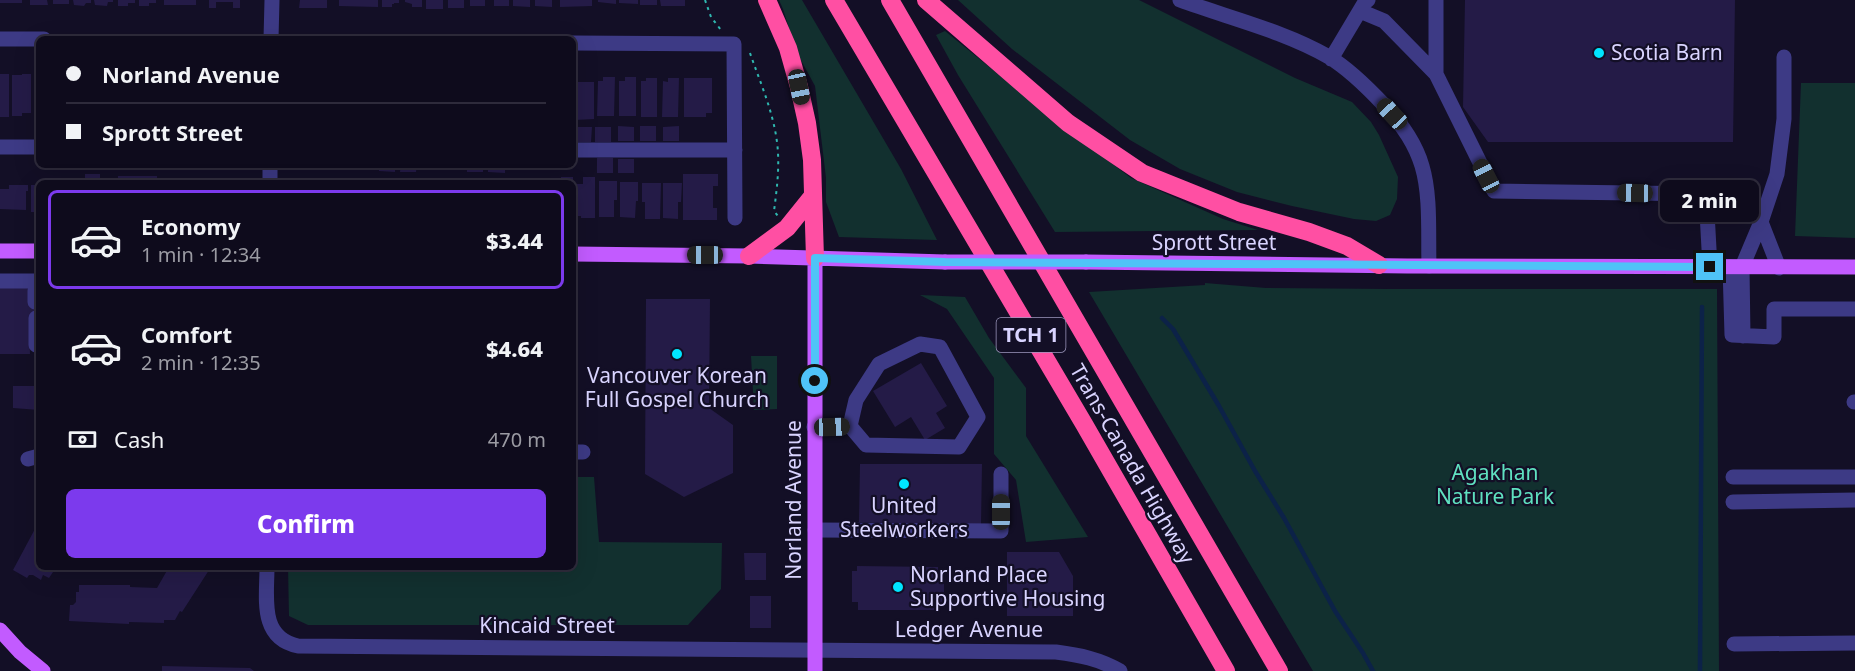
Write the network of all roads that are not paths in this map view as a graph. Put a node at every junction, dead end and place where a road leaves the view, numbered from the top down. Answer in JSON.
{"nodes":[{"id":1,"x":272,"y":0,"type":"edge"},
{"id":2,"x":767,"y":0,"type":"edge"},
{"id":3,"x":834,"y":0,"type":"edge"},
{"id":4,"x":890,"y":0,"type":"edge"},
{"id":5,"x":926,"y":0,"type":"edge"},
{"id":6,"x":1180,"y":0,"type":"edge"},
{"id":7,"x":1436,"y":0,"type":"edge"},
{"id":8,"x":1364,"y":5,"type":"edge"},
{"id":9,"x":271,"y":36,"type":"edge"},
{"id":10,"x":0,"y":39,"type":"edge"},
{"id":11,"x":36,"y":39,"type":"edge"},
{"id":12,"x":576,"y":43,"type":"edge"},
{"id":13,"x":1784,"y":57,"type":"dead end"},
{"id":14,"x":1331,"y":59,"type":"junction"},
{"id":15,"x":1436,"y":74,"type":"junction"},
{"id":16,"x":0,"y":147,"type":"edge"},
{"id":17,"x":36,"y":147,"type":"edge"},
{"id":18,"x":576,"y":150,"type":"edge"},
{"id":19,"x":735,"y":150,"type":"junction"},
{"id":20,"x":812,"y":197,"type":"junction"},
{"id":21,"x":735,"y":218,"type":"dead end"},
{"id":22,"x":1761,"y":222,"type":"junction"},
{"id":23,"x":0,"y":251,"type":"edge"},
{"id":24,"x":36,"y":251,"type":"edge"},
{"id":25,"x":576,"y":254,"type":"edge"},
{"id":26,"x":749,"y":256,"type":"junction"},
{"id":27,"x":815,"y":258,"type":"junction"},
{"id":28,"x":1378,"y":266,"type":"junction"},
{"id":29,"x":1429,"y":266,"type":"junction"},
{"id":30,"x":1710,"y":267,"type":"junction"},
{"id":31,"x":1736,"y":267,"type":"junction"},
{"id":32,"x":1855,"y":267,"type":"edge"},
{"id":33,"x":1779,"y":268,"type":"junction"},
{"id":34,"x":0,"y":281,"type":"edge"},
{"id":35,"x":36,"y":281,"type":"edge"},
{"id":36,"x":36,"y":288,"type":"edge"},
{"id":37,"x":1855,"y":309,"type":"edge"},
{"id":38,"x":36,"y":345,"type":"edge"},
{"id":39,"x":850,"y":426,"type":"junction"},
{"id":40,"x":814,"y":427,"type":"junction"},
{"id":41,"x":1001,"y":474,"type":"dead end"},
{"id":42,"x":1733,"y":477,"type":"dead end"},
{"id":43,"x":1771,"y":477,"type":"junction"},
{"id":44,"x":1854,"y":477,"type":"edge"},
{"id":45,"x":1854,"y":500,"type":"edge"},
{"id":46,"x":1771,"y":501,"type":"junction"},
{"id":47,"x":1733,"y":502,"type":"dead end"},
{"id":48,"x":815,"y":530,"type":"junction"},
{"id":49,"x":267,"y":570,"type":"edge"},
{"id":50,"x":0,"y":630,"type":"edge"},
{"id":51,"x":1855,"y":643,"type":"edge"},
{"id":52,"x":1734,"y":644,"type":"dead end"},
{"id":53,"x":815,"y":650,"type":"junction"},
{"id":54,"x":43,"y":671,"type":"edge"},
{"id":55,"x":815,"y":671,"type":"edge"},
{"id":56,"x":1120,"y":671,"type":"edge"},
{"id":57,"x":1226,"y":671,"type":"edge"},
{"id":58,"x":1279,"y":671,"type":"edge"}],
"edges":[{"from":1,"to":9,"type":"street"},
{"from":2,"to":20,"type":"highway"},
{"from":3,"to":57,"type":"highway","name":"Trans-Canada Highway","number":"TCH 1"},
{"from":4,"to":58,"type":"highway","name":"Trans-Canada Highway","number":"TCH 1"},
{"from":5,"to":28,"type":"highway"},
{"from":6,"to":14,"type":"street"},
{"from":7,"to":15,"type":"street"},
{"from":8,"to":14,"type":"street"},
{"from":8,"to":15,"type":"street"},
{"from":10,"to":11,"type":"street"},
{"from":12,"to":19,"type":"street"},
{"from":13,"to":22,"type":"street"},
{"from":14,"to":29,"type":"street"},
{"from":15,"to":30,"type":"street"},
{"from":16,"to":17,"type":"street"},
{"from":18,"to":19,"type":"street"},
{"from":19,"to":21,"type":"street"},
{"from":20,"to":26,"type":"highway"},
{"from":20,"to":27,"type":"highway"},
{"from":22,"to":31,"type":"street"},
{"from":22,"to":33,"type":"street"},
{"from":23,"to":24,"type":"main road"},
{"from":25,"to":26,"type":"main road","name":"Sprott Street"},
{"from":26,"to":27,"type":"main road","name":"Sprott Street"},
{"from":27,"to":28,"type":"main road","name":"Sprott Street","bridge":true},
{"from":27,"to":40,"type":"main road","name":"Norland Avenue"},
{"from":28,"to":29,"type":"main road","name":"Sprott Street"},
{"from":29,"to":30,"type":"main road","name":"Sprott Street"},
{"from":30,"to":31,"type":"main road","name":"Sprott Street"},
{"from":31,"to":33,"type":"main road","name":"Sprott Street"},
{"from":31,"to":37,"type":"street"},
{"from":32,"to":33,"type":"main road","name":"Sprott Street"},
{"from":34,"to":35,"type":"street"},
{"from":36,"to":38,"type":"street"},
{"from":39,"to":39,"type":"street"},
{"from":39,"to":40,"type":"street"},
{"from":40,"to":48,"type":"main road","name":"Norland Avenue"},
{"from":41,"to":48,"type":"street"},
{"from":42,"to":43,"type":"street"},
{"from":43,"to":44,"type":"street"},
{"from":43,"to":46,"type":"street"},
{"from":44,"to":45,"type":"street"},
{"from":45,"to":46,"type":"street"},
{"from":46,"to":47,"type":"street"},
{"from":48,"to":53,"type":"main road","name":"Norland Avenue"},
{"from":49,"to":53,"type":"street","name":"Kincaid Street"},
{"from":50,"to":54,"type":"main road"},
{"from":51,"to":52,"type":"street"},
{"from":53,"to":55,"type":"main road","name":"Norland Avenue"},
{"from":53,"to":56,"type":"street","name":"Ledger Avenue"}]}
